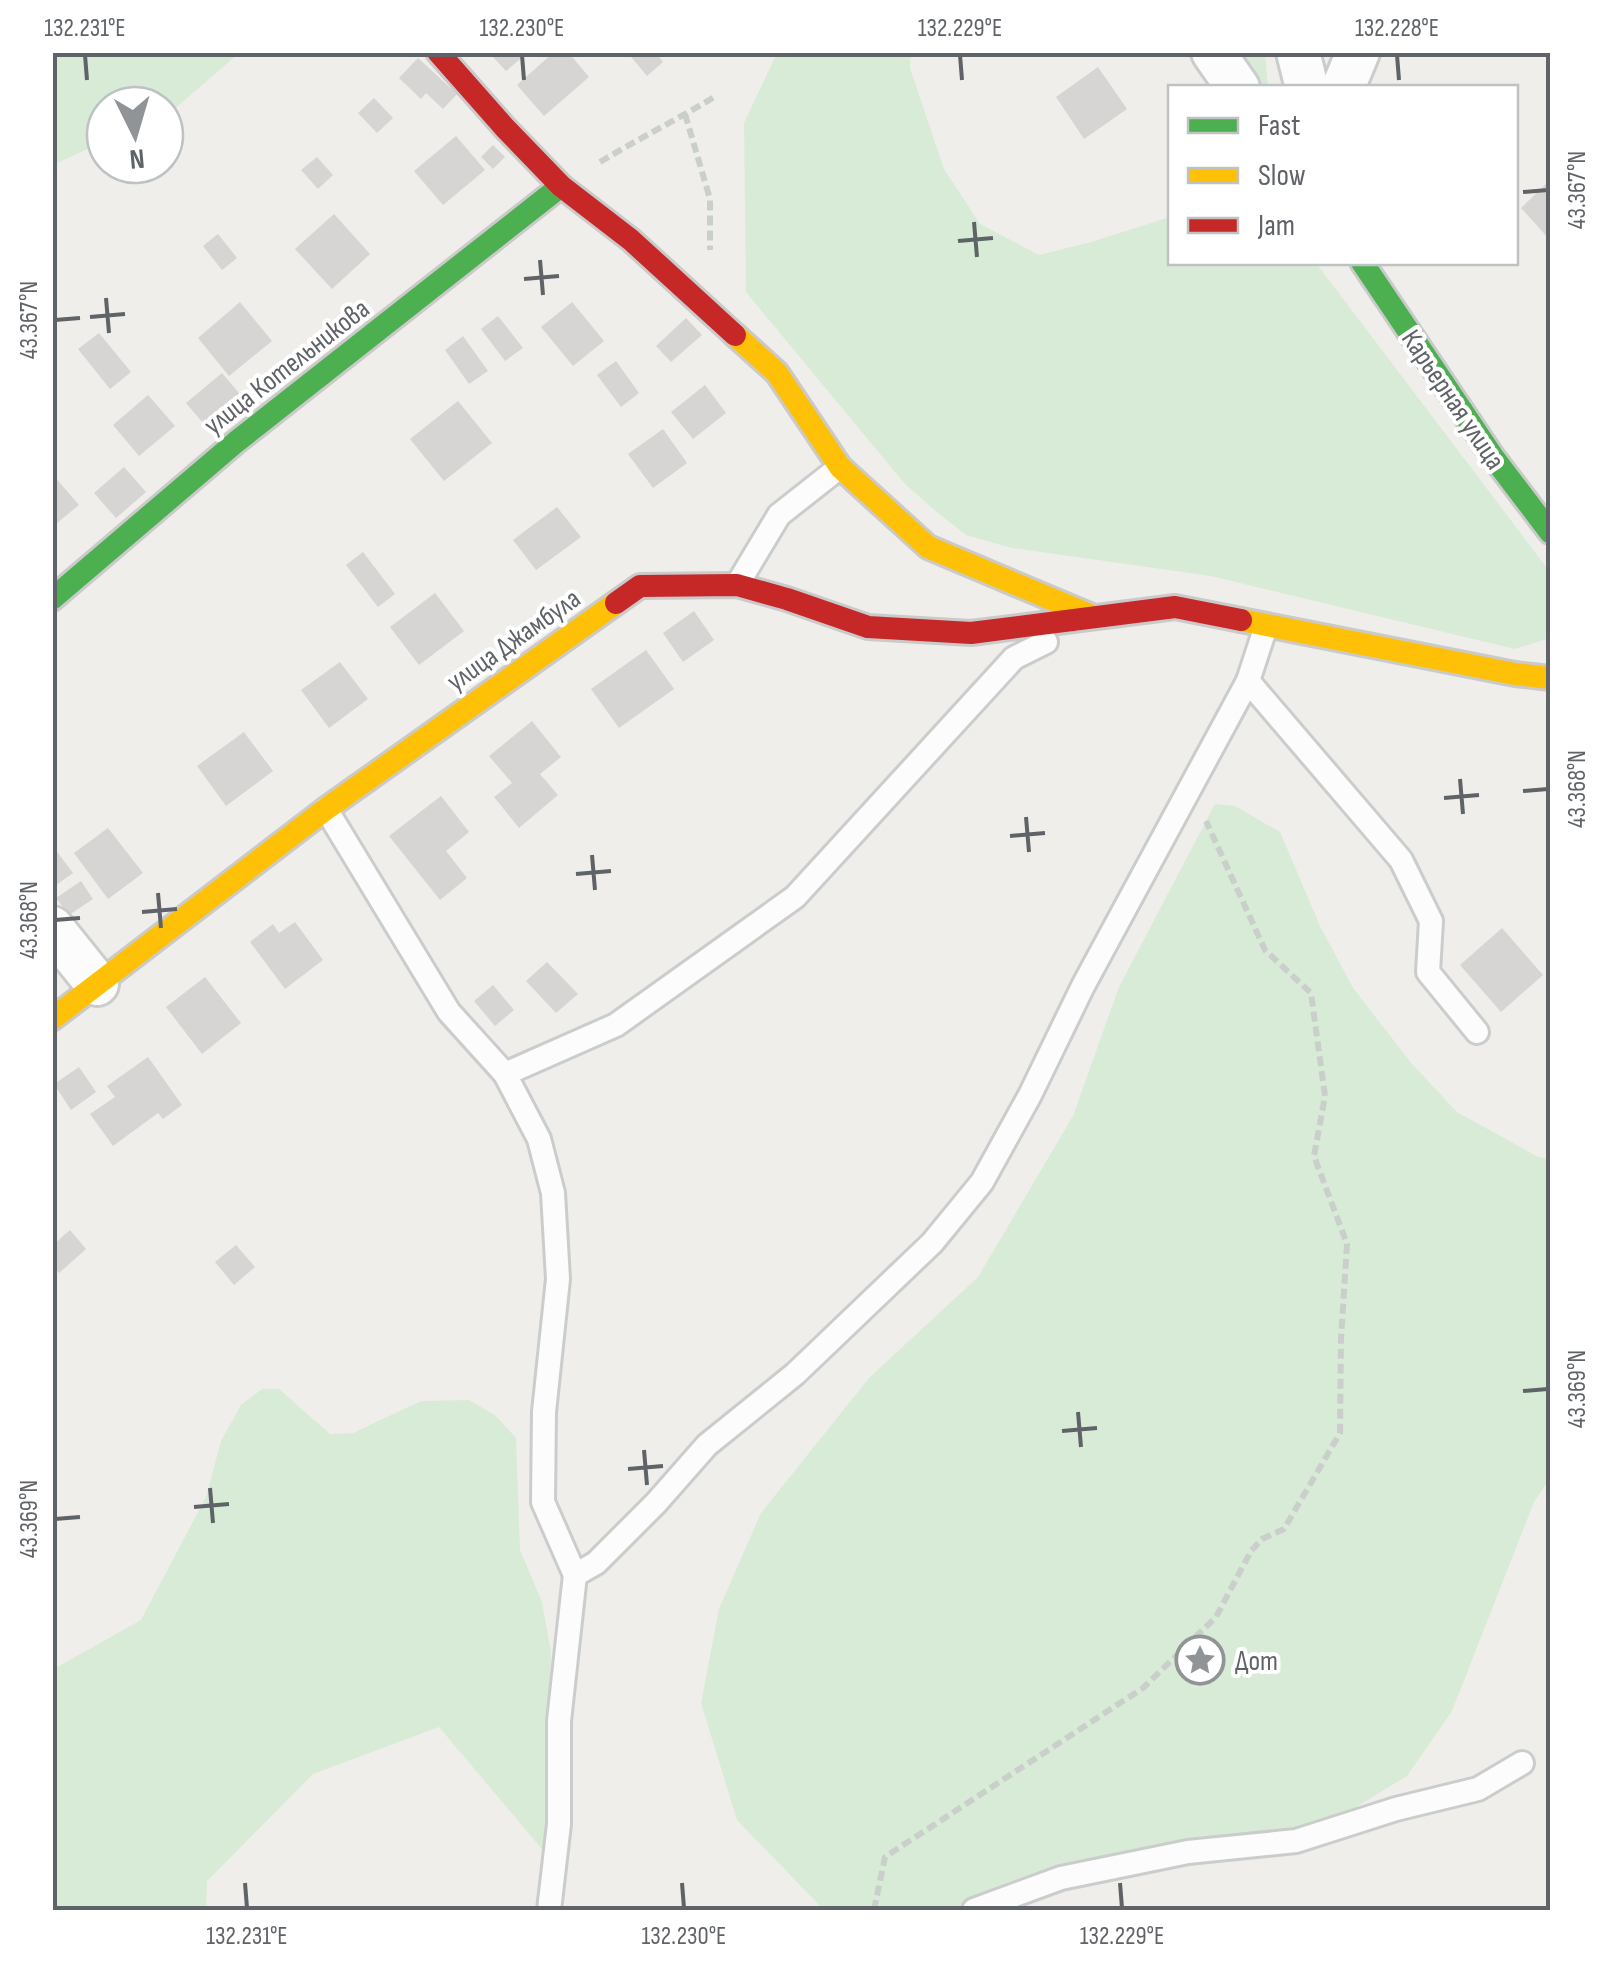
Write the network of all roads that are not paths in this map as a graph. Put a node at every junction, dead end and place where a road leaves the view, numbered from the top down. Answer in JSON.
{"nodes":[{"id":1,"x":438,"y":52,"type":"edge"},
{"id":2,"x":1212,"y":52,"type":"edge"},
{"id":3,"x":1298,"y":52,"type":"edge"},
{"id":4,"x":1358,"y":52,"type":"edge"},
{"id":5,"x":1236,"y":85,"type":"edge"},
{"id":6,"x":1306,"y":85,"type":"edge"},
{"id":7,"x":1343,"y":85,"type":"edge"},
{"id":8,"x":561,"y":186,"type":"junction"},
{"id":9,"x":1364,"y":265,"type":"edge"},
{"id":10,"x":840,"y":467,"type":"junction"},
{"id":11,"x":1550,"y":532,"type":"edge"},
{"id":12,"x":736,"y":585,"type":"junction"},
{"id":13,"x":52,"y":599,"type":"edge"},
{"id":14,"x":1094,"y":617,"type":"junction"},
{"id":15,"x":1266,"y":626,"type":"junction"},
{"id":16,"x":1550,"y":678,"type":"edge"},
{"id":17,"x":1248,"y":681,"type":"junction"},
{"id":18,"x":326,"y":809,"type":"junction"},
{"id":19,"x":52,"y":928,"type":"edge"},
{"id":20,"x":97,"y":984,"type":"junction"},
{"id":21,"x":52,"y":1019,"type":"edge"},
{"id":22,"x":1477,"y":1032,"type":"dead end"},
{"id":23,"x":505,"y":1074,"type":"junction"},
{"id":24,"x":575,"y":1574,"type":"junction"},
{"id":25,"x":1522,"y":1763,"type":"dead end"},
{"id":26,"x":550,"y":1910,"type":"edge"},
{"id":27,"x":974,"y":1910,"type":"edge"}],
"edges":[{"from":1,"to":8,"type":"street"},
{"from":2,"to":5,"type":"street"},
{"from":3,"to":6,"type":"street"},
{"from":4,"to":7,"type":"street"},
{"from":8,"to":10,"type":"street"},
{"from":8,"to":13,"type":"street","name":"улица Котельникова"},
{"from":9,"to":11,"type":"street","name":"Карьерная улица"},
{"from":10,"to":12,"type":"lane"},
{"from":10,"to":14,"type":"street"},
{"from":12,"to":14,"type":"street","name":"улица Джамбула"},
{"from":12,"to":18,"type":"street","name":"улица Джамбула"},
{"from":14,"to":15,"type":"street","name":"улица Джамбула"},
{"from":14,"to":23,"type":"lane"},
{"from":15,"to":16,"type":"street","name":"улица Джамбула"},
{"from":15,"to":17,"type":"lane"},
{"from":17,"to":22,"type":"lane"},
{"from":17,"to":24,"type":"lane"},
{"from":18,"to":20,"type":"street","name":"улица Джамбула"},
{"from":18,"to":23,"type":"lane"},
{"from":19,"to":20,"type":"street"},
{"from":20,"to":21,"type":"street","name":"улица Джамбула"},
{"from":23,"to":24,"type":"lane"},
{"from":24,"to":26,"type":"lane"},
{"from":25,"to":27,"type":"lane"}]}
